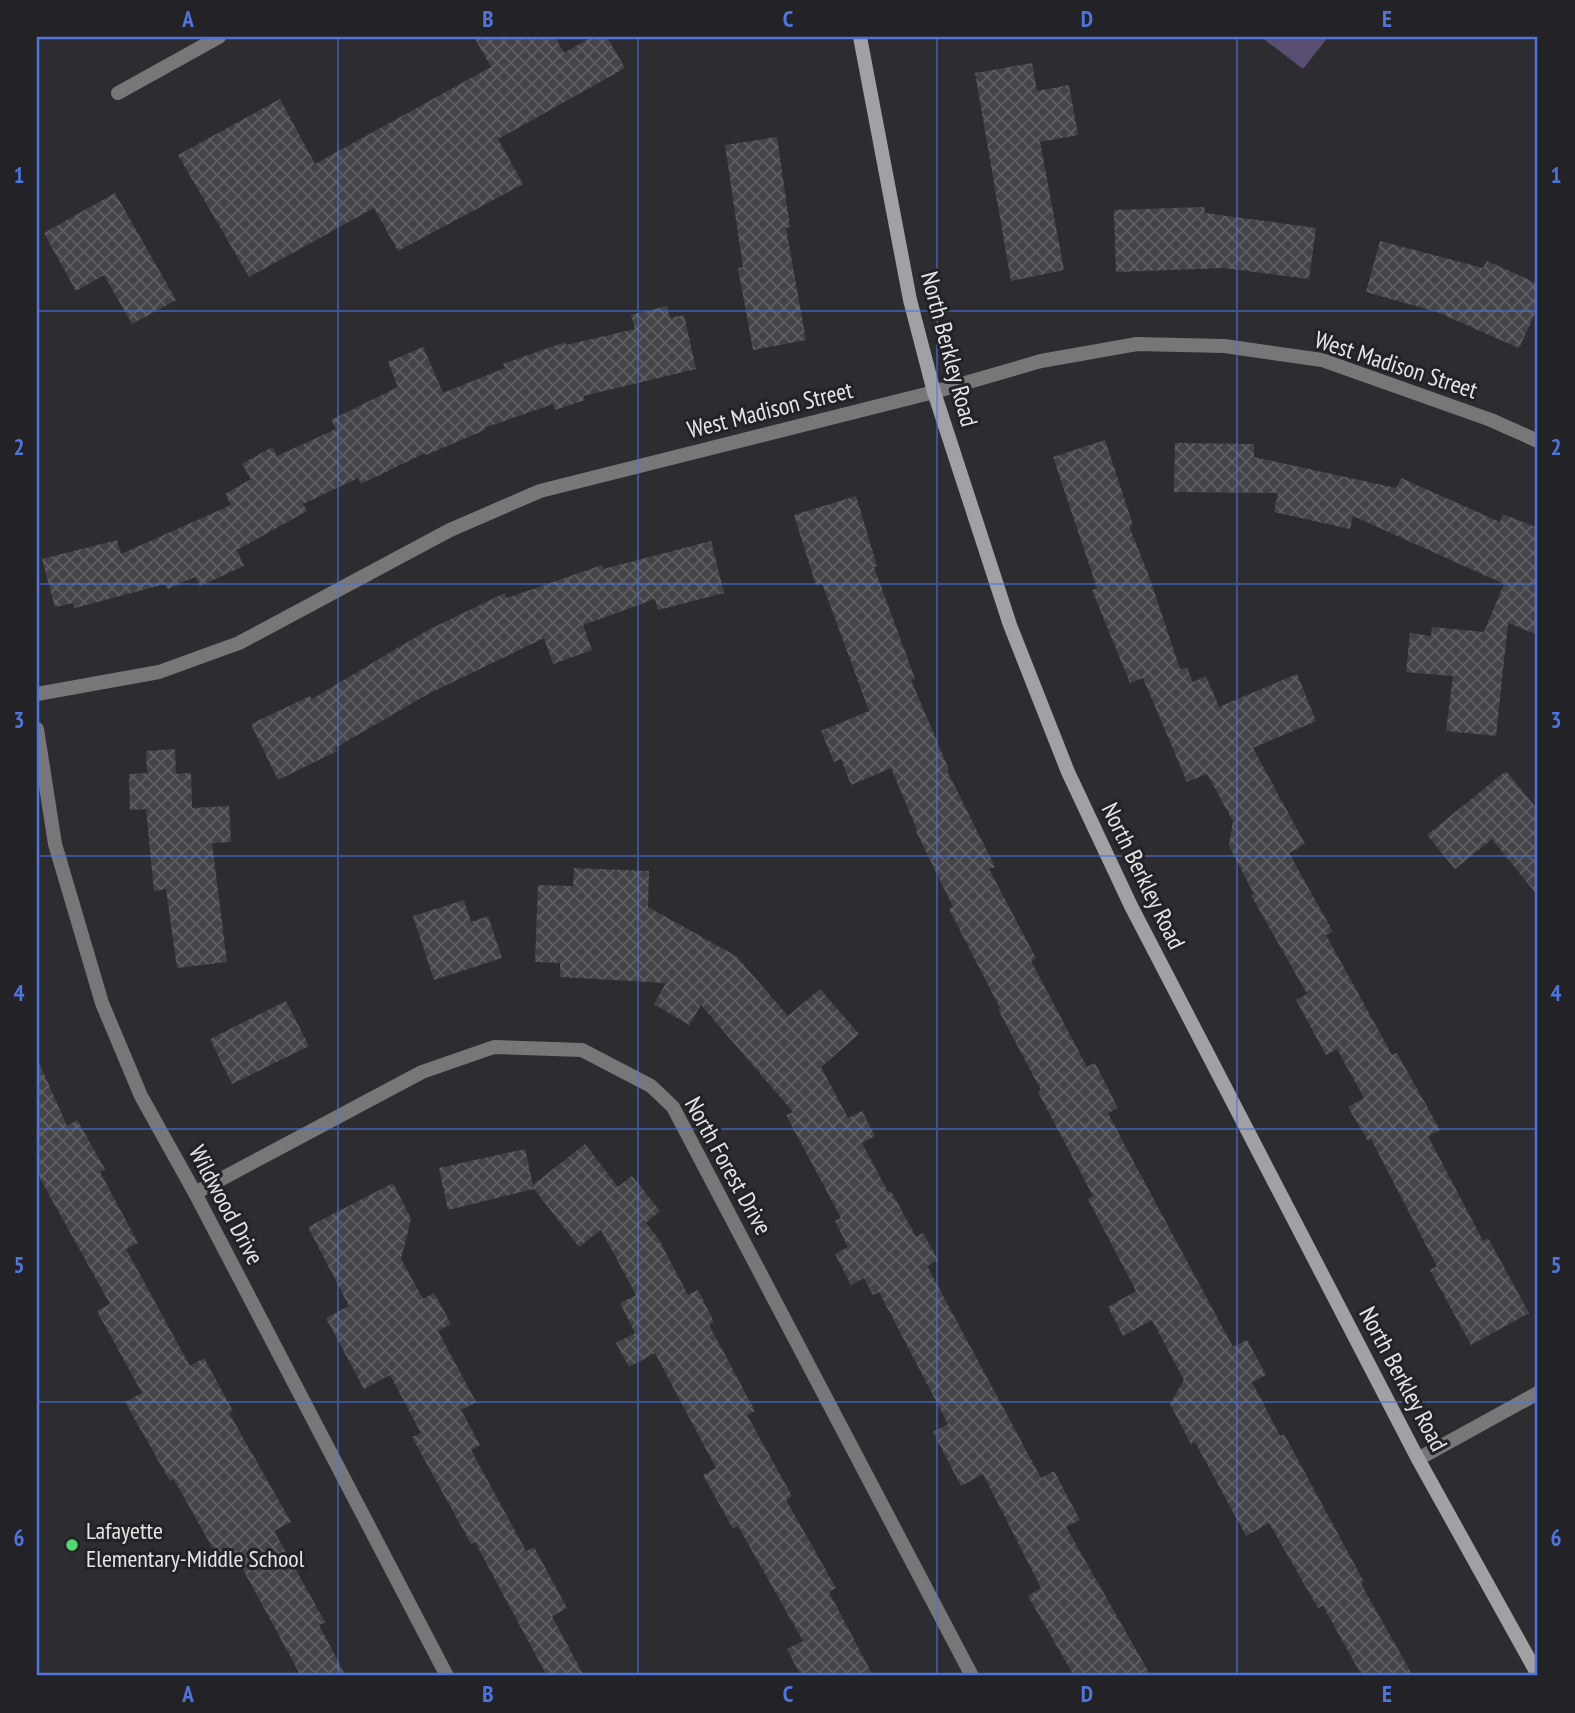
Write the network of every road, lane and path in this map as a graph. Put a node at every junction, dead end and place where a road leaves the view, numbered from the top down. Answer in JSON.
{"nodes":[{"id":1,"x":219,"y":37,"type":"edge"},
{"id":2,"x":860,"y":37,"type":"edge"},
{"id":3,"x":118,"y":93,"type":"dead end"},
{"id":4,"x":934,"y":392,"type":"junction"},
{"id":5,"x":1538,"y":441,"type":"edge"},
{"id":6,"x":37,"y":694,"type":"edge"},
{"id":7,"x":37,"y":729,"type":"edge"},
{"id":8,"x":195,"y":1193,"type":"junction"},
{"id":9,"x":1538,"y":1393,"type":"edge"},
{"id":10,"x":1418,"y":1459,"type":"junction"},
{"id":11,"x":1538,"y":1675,"type":"edge"},
{"id":12,"x":447,"y":1676,"type":"edge"},
{"id":13,"x":972,"y":1676,"type":"edge"}],
"edges":[{"from":1,"to":3,"type":"street"},
{"from":2,"to":4,"type":"street","name":"North Berkley Road"},
{"from":4,"to":5,"type":"street","name":"West Madison Street"},
{"from":4,"to":6,"type":"street","name":"West Madison Street"},
{"from":4,"to":10,"type":"street","name":"North Berkley Road"},
{"from":7,"to":8,"type":"street","name":"Wildwood Drive"},
{"from":8,"to":12,"type":"street","name":"Wildwood Drive"},
{"from":8,"to":13,"type":"street","name":"North Forest Drive"},
{"from":9,"to":10,"type":"street"},
{"from":10,"to":11,"type":"street","name":"North Berkley Road"}]}
